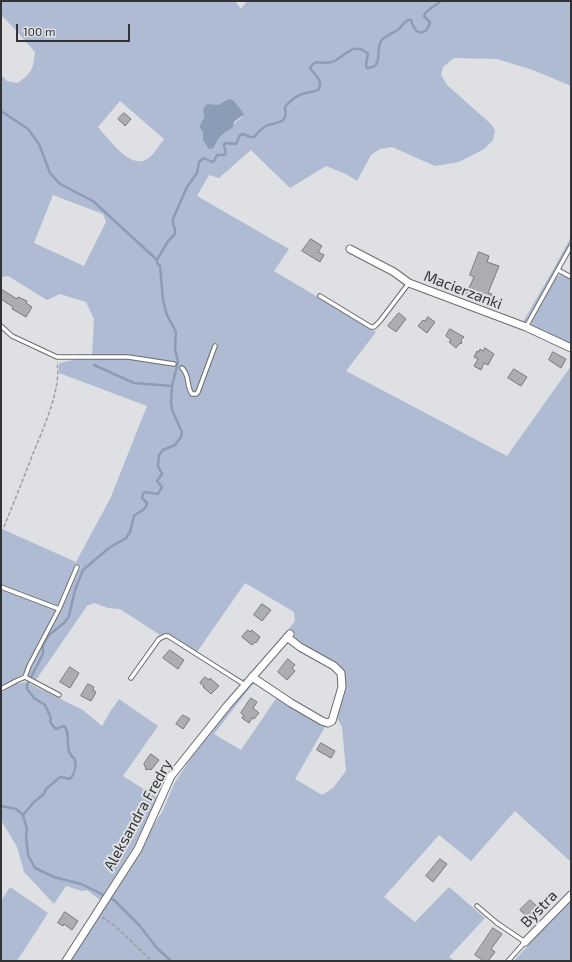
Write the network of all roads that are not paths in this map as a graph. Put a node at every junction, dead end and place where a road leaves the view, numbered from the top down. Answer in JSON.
{"nodes":[{"id":1,"x":571,"y":246,"type":"edge"},
{"id":2,"x":350,"y":250,"type":"dead end"},
{"id":3,"x":558,"y":270,"type":"junction"},
{"id":4,"x":571,"y":277,"type":"edge"},
{"id":5,"x":409,"y":283,"type":"junction"},
{"id":6,"x":320,"y":296,"type":"dead end"},
{"id":7,"x":1,"y":326,"type":"edge"},
{"id":8,"x":526,"y":327,"type":"junction"},
{"id":9,"x":215,"y":346,"type":"dead end"},
{"id":10,"x":571,"y":348,"type":"edge"},
{"id":11,"x":174,"y":364,"type":"dead end"},
{"id":12,"x":182,"y":368,"type":"dead end"},
{"id":13,"x":77,"y":567,"type":"dead end"},
{"id":14,"x":1,"y":587,"type":"edge"},
{"id":15,"x":59,"y":609,"type":"junction"},
{"id":16,"x":252,"y":677,"type":"junction"},
{"id":17,"x":27,"y":678,"type":"junction"},
{"id":18,"x":131,"y":678,"type":"dead end"},
{"id":19,"x":245,"y":685,"type":"junction"},
{"id":20,"x":1,"y":689,"type":"edge"},
{"id":21,"x":59,"y":695,"type":"dead end"},
{"id":22,"x":571,"y":895,"type":"edge"},
{"id":23,"x":477,"y":906,"type":"dead end"},
{"id":24,"x":525,"y":942,"type":"junction"},
{"id":25,"x":66,"y":961,"type":"edge"},
{"id":26,"x":508,"y":961,"type":"edge"}],
"edges":[{"from":1,"to":3,"type":"lane"},
{"from":2,"to":5,"type":"street","name":"Macierzanki"},
{"from":3,"to":4,"type":"lane"},
{"from":3,"to":8,"type":"lane"},
{"from":5,"to":6,"type":"lane"},
{"from":5,"to":8,"type":"street","name":"Macierzanki"},
{"from":7,"to":11,"type":"lane"},
{"from":8,"to":10,"type":"street","name":"Macierzanki"},
{"from":9,"to":12,"type":"lane"},
{"from":13,"to":15,"type":"lane"},
{"from":14,"to":15,"type":"lane"},
{"from":15,"to":17,"type":"lane"},
{"from":16,"to":16,"type":"street","name":"Aleksandra Fredry"},
{"from":16,"to":19,"type":"street","name":"Aleksandra Fredry"},
{"from":17,"to":20,"type":"lane"},
{"from":17,"to":21,"type":"lane"},
{"from":18,"to":19,"type":"lane"},
{"from":19,"to":25,"type":"street","name":"Aleksandra Fredry"},
{"from":22,"to":24,"type":"street","name":"Bystra"},
{"from":23,"to":24,"type":"lane"},
{"from":24,"to":26,"type":"lane"}]}
